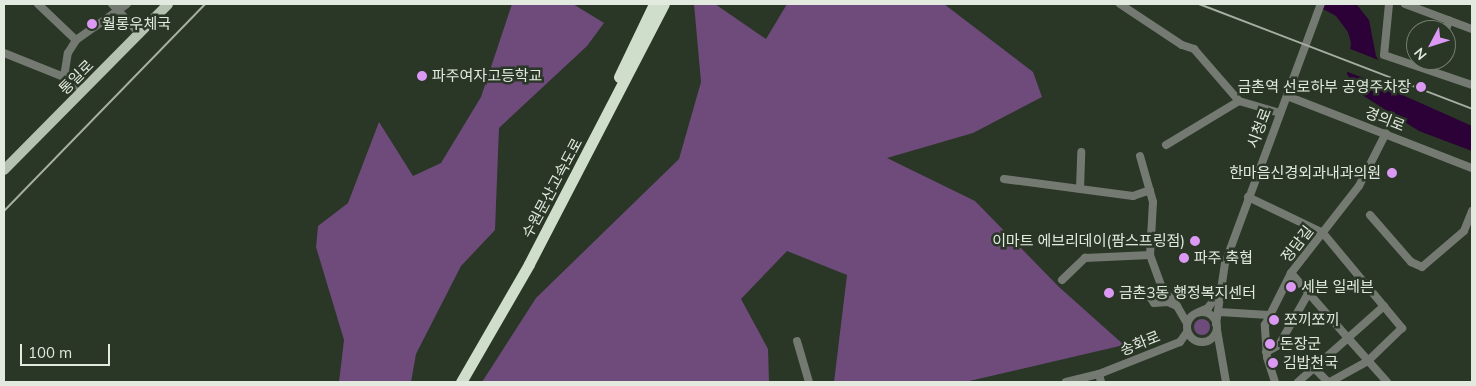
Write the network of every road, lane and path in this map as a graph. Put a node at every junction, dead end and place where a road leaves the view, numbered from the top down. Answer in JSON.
{"nodes":[{"id":1,"x":38,"y":4,"type":"edge"},
{"id":2,"x":112,"y":4,"type":"edge"},
{"id":3,"x":128,"y":4,"type":"edge"},
{"id":4,"x":168,"y":4,"type":"edge"},
{"id":5,"x":654,"y":4,"type":"edge"},
{"id":6,"x":664,"y":4,"type":"edge"},
{"id":7,"x":1120,"y":4,"type":"edge"},
{"id":8,"x":1389,"y":4,"type":"edge"},
{"id":9,"x":1405,"y":4,"type":"edge"},
{"id":10,"x":1319,"y":8,"type":"edge"},
{"id":11,"x":119,"y":10,"type":"junction"},
{"id":12,"x":1449,"y":20,"type":"edge"},
{"id":13,"x":1456,"y":23,"type":"edge"},
{"id":14,"x":1472,"y":29,"type":"edge"},
{"id":15,"x":140,"y":34,"type":"junction"},
{"id":16,"x":76,"y":40,"type":"junction"},
{"id":17,"x":4,"y":53,"type":"edge"},
{"id":18,"x":1406,"y":62,"type":"edge"},
{"id":19,"x":1431,"y":70,"type":"edge"},
{"id":20,"x":64,"y":77,"type":"junction"},
{"id":21,"x":1472,"y":85,"type":"edge"},
{"id":22,"x":83,"y":90,"type":"junction"},
{"id":23,"x":1287,"y":96,"type":"junction"},
{"id":24,"x":1240,"y":101,"type":"junction"},
{"id":25,"x":1280,"y":113,"type":"junction"},
{"id":26,"x":1386,"y":133,"type":"junction"},
{"id":27,"x":1166,"y":145,"type":"dead end"},
{"id":28,"x":1081,"y":152,"type":"dead end"},
{"id":29,"x":1140,"y":156,"type":"dead end"},
{"id":30,"x":1472,"y":168,"type":"edge"},
{"id":31,"x":4,"y":170,"type":"edge"},
{"id":32,"x":1004,"y":179,"type":"dead end"},
{"id":33,"x":1080,"y":189,"type":"junction"},
{"id":34,"x":1150,"y":190,"type":"junction"},
{"id":35,"x":1248,"y":196,"type":"junction"},
{"id":36,"x":1472,"y":211,"type":"edge"},
{"id":37,"x":1370,"y":215,"type":"dead end"},
{"id":38,"x":1323,"y":233,"type":"junction"},
{"id":39,"x":1150,"y":255,"type":"junction"},
{"id":40,"x":1291,"y":273,"type":"junction"},
{"id":41,"x":1062,"y":280,"type":"dead end"},
{"id":42,"x":1220,"y":291,"type":"junction"},
{"id":43,"x":1309,"y":292,"type":"junction"},
{"id":44,"x":1150,"y":297,"type":"dead end"},
{"id":45,"x":1177,"y":306,"type":"junction"},
{"id":46,"x":1384,"y":306,"type":"junction"},
{"id":47,"x":1198,"y":312,"type":"junction"},
{"id":48,"x":1219,"y":312,"type":"junction"},
{"id":49,"x":1269,"y":315,"type":"junction"},
{"id":50,"x":1187,"y":323,"type":"junction"},
{"id":51,"x":1217,"y":326,"type":"junction"},
{"id":52,"x":1190,"y":336,"type":"junction"},
{"id":53,"x":1348,"y":338,"type":"junction"},
{"id":54,"x":797,"y":341,"type":"dead end"},
{"id":55,"x":1207,"y":341,"type":"junction"},
{"id":56,"x":1218,"y":349,"type":"junction"},
{"id":57,"x":1266,"y":352,"type":"junction"},
{"id":58,"x":1368,"y":361,"type":"junction"},
{"id":59,"x":1314,"y":368,"type":"junction"},
{"id":60,"x":1100,"y":378,"type":"edge"},
{"id":61,"x":453,"y":382,"type":"edge"},
{"id":62,"x":461,"y":382,"type":"edge"},
{"id":63,"x":809,"y":382,"type":"edge"},
{"id":64,"x":1066,"y":382,"type":"edge"},
{"id":65,"x":1226,"y":382,"type":"edge"},
{"id":66,"x":1275,"y":382,"type":"edge"},
{"id":67,"x":1298,"y":382,"type":"edge"},
{"id":68,"x":1329,"y":382,"type":"edge"},
{"id":69,"x":1386,"y":382,"type":"edge"}],
"edges":[{"from":1,"to":16,"type":"street"},
{"from":2,"to":11,"type":"street"},
{"from":3,"to":11,"type":"street"},
{"from":4,"to":15,"type":"main road","name":"통일로"},
{"from":5,"to":61,"type":"highway","name":"수원문산고속도로"},
{"from":6,"to":62,"type":"highway","name":"수원문산고속도로"},
{"from":7,"to":24,"type":"street"},
{"from":8,"to":18,"type":"street"},
{"from":9,"to":12,"type":"street"},
{"from":10,"to":23,"type":"street","name":"시청로"},
{"from":11,"to":15,"type":"street"},
{"from":11,"to":16,"type":"street"},
{"from":13,"to":14,"type":"street"},
{"from":15,"to":22,"type":"main road","name":"통일로"},
{"from":16,"to":20,"type":"street"},
{"from":17,"to":20,"type":"street"},
{"from":19,"to":21,"type":"street"},
{"from":20,"to":22,"type":"street"},
{"from":22,"to":31,"type":"main road","name":"통일로"},
{"from":23,"to":25,"type":"street","name":"시청로"},
{"from":23,"to":26,"type":"street","name":"경의로"},
{"from":24,"to":25,"type":"street"},
{"from":24,"to":27,"type":"street"},
{"from":25,"to":35,"type":"street","name":"시청로"},
{"from":26,"to":30,"type":"street","name":"경의로"},
{"from":26,"to":38,"type":"street","name":"정담길"},
{"from":28,"to":33,"type":"street"},
{"from":29,"to":34,"type":"street"},
{"from":32,"to":33,"type":"street"},
{"from":33,"to":34,"type":"street"},
{"from":34,"to":39,"type":"street"},
{"from":35,"to":38,"type":"street"},
{"from":35,"to":42,"type":"street","name":"시청로"},
{"from":36,"to":37,"type":"street"},
{"from":38,"to":40,"type":"street","name":"정담길"},
{"from":38,"to":46,"type":"street"},
{"from":39,"to":41,"type":"street"},
{"from":39,"to":45,"type":"street"},
{"from":40,"to":43,"type":"street"},
{"from":40,"to":49,"type":"street","name":"정담길"},
{"from":42,"to":47,"type":"street"},
{"from":42,"to":48,"type":"street","name":"시청로"},
{"from":43,"to":53,"type":"street"},
{"from":43,"to":57,"type":"street"},
{"from":44,"to":45,"type":"street"},
{"from":45,"to":50,"type":"street"},
{"from":46,"to":53,"type":"street"},
{"from":46,"to":58,"type":"street"},
{"from":47,"to":50,"type":"street"},
{"from":47,"to":51,"type":"street"},
{"from":48,"to":49,"type":"street"},
{"from":48,"to":51,"type":"street","name":"시청로"},
{"from":49,"to":57,"type":"street","name":"정담길"},
{"from":50,"to":52,"type":"street"},
{"from":51,"to":55,"type":"street"},
{"from":51,"to":56,"type":"street"},
{"from":52,"to":55,"type":"street"},
{"from":52,"to":60,"type":"street","name":"송화로"},
{"from":53,"to":58,"type":"street"},
{"from":53,"to":59,"type":"street"},
{"from":54,"to":63,"type":"street"},
{"from":55,"to":56,"type":"street"},
{"from":56,"to":65,"type":"street"},
{"from":57,"to":66,"type":"street","name":"정담길"},
{"from":58,"to":68,"type":"street"},
{"from":58,"to":69,"type":"street"},
{"from":59,"to":67,"type":"street"},
{"from":59,"to":68,"type":"street"},
{"from":60,"to":64,"type":"street","name":"송화로"}]}
